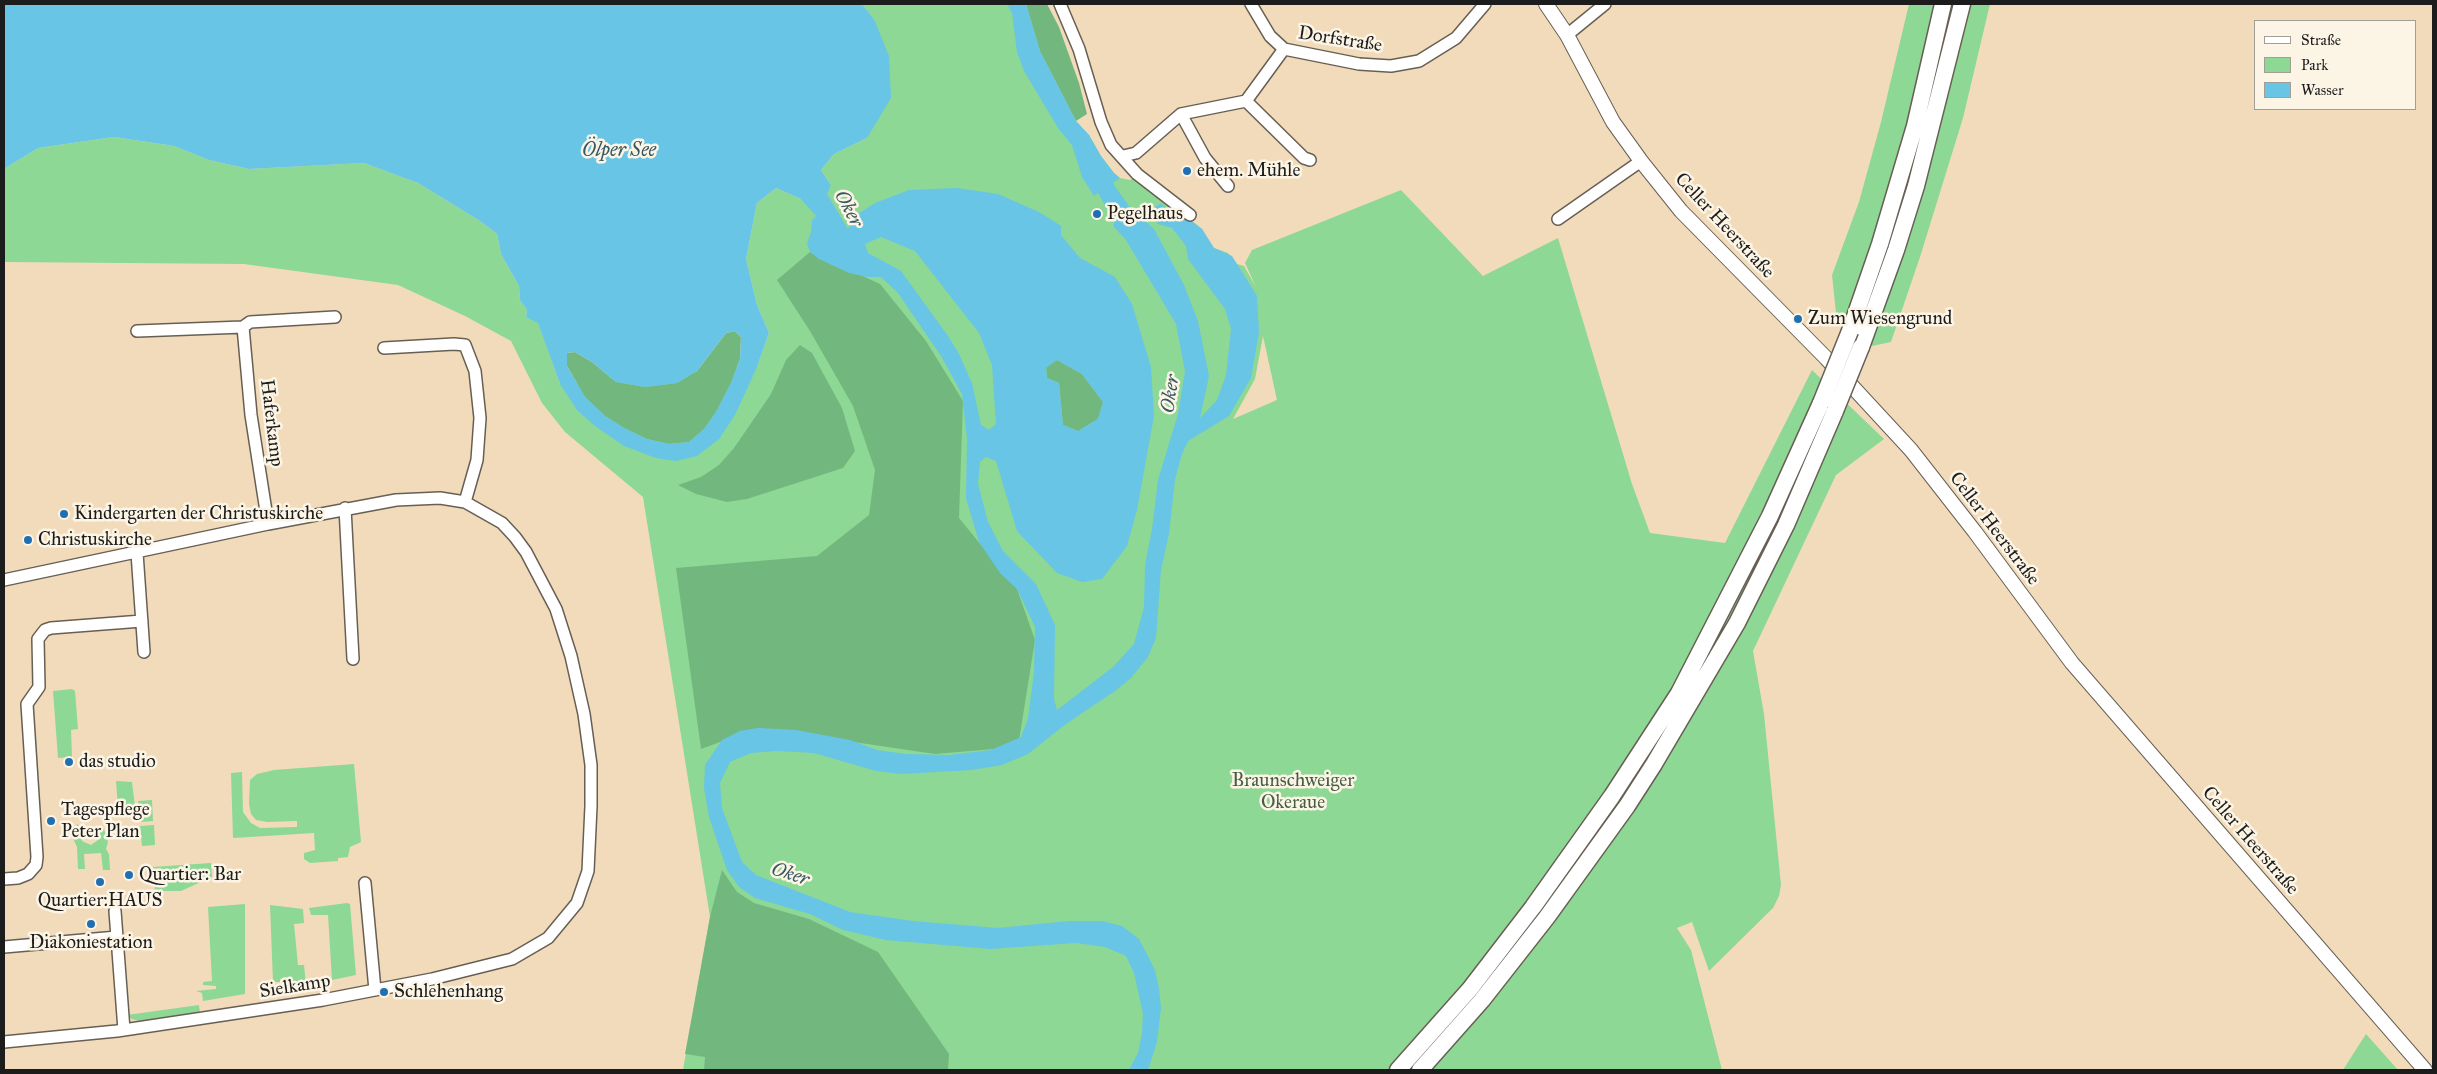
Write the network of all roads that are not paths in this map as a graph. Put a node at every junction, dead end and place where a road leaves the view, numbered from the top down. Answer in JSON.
{"nodes":[{"id":1,"x":1060,"y":4,"type":"edge"},
{"id":2,"x":1252,"y":4,"type":"edge"},
{"id":3,"x":1485,"y":4,"type":"edge"},
{"id":4,"x":1546,"y":4,"type":"edge"},
{"id":5,"x":1605,"y":4,"type":"edge"},
{"id":6,"x":1937,"y":4,"type":"edge"},
{"id":7,"x":1943,"y":4,"type":"edge"},
{"id":8,"x":1962,"y":4,"type":"edge"},
{"id":9,"x":1567,"y":35,"type":"junction"},
{"id":10,"x":1284,"y":50,"type":"junction"},
{"id":11,"x":1929,"y":70,"type":"junction"},
{"id":12,"x":1246,"y":101,"type":"junction"},
{"id":13,"x":1181,"y":114,"type":"junction"},
{"id":14,"x":1123,"y":156,"type":"junction"},
{"id":15,"x":1310,"y":160,"type":"dead end"},
{"id":16,"x":1641,"y":161,"type":"junction"},
{"id":17,"x":1228,"y":186,"type":"dead end"},
{"id":18,"x":1190,"y":215,"type":"dead end"},
{"id":19,"x":1558,"y":219,"type":"dead end"},
{"id":20,"x":335,"y":316,"type":"dead end"},
{"id":21,"x":243,"y":327,"type":"junction"},
{"id":22,"x":137,"y":331,"type":"dead end"},
{"id":23,"x":384,"y":348,"type":"dead end"},
{"id":24,"x":1828,"y":407,"type":"junction"},
{"id":25,"x":465,"y":502,"type":"junction"},
{"id":26,"x":345,"y":508,"type":"junction"},
{"id":27,"x":268,"y":524,"type":"junction"},
{"id":28,"x":137,"y":553,"type":"junction"},
{"id":29,"x":4,"y":580,"type":"edge"},
{"id":30,"x":142,"y":621,"type":"junction"},
{"id":31,"x":144,"y":652,"type":"dead end"},
{"id":32,"x":353,"y":659,"type":"dead end"},
{"id":33,"x":4,"y":879,"type":"edge"},
{"id":34,"x":365,"y":883,"type":"dead end"},
{"id":35,"x":115,"y":911,"type":"dead end"},
{"id":36,"x":117,"y":937,"type":"junction"},
{"id":37,"x":4,"y":947,"type":"edge"},
{"id":38,"x":375,"y":990,"type":"junction"},
{"id":39,"x":124,"y":1030,"type":"junction"},
{"id":40,"x":4,"y":1042,"type":"edge"},
{"id":41,"x":1398,"y":1070,"type":"edge"},
{"id":42,"x":1420,"y":1070,"type":"edge"},
{"id":43,"x":2425,"y":1070,"type":"edge"}],
"edges":[{"from":1,"to":14,"type":"street"},
{"from":2,"to":10,"type":"street","name":"Dorfstraße"},
{"from":3,"to":10,"type":"street","name":"Dorfstraße"},
{"from":4,"to":9,"type":"main road","name":"Celler Heerstraße"},
{"from":5,"to":9,"type":"street"},
{"from":6,"to":11,"type":"highway"},
{"from":7,"to":11,"type":"highway"},
{"from":8,"to":24,"type":"highway","bridge":true},
{"from":9,"to":16,"type":"main road","name":"Celler Heerstraße"},
{"from":10,"to":12,"type":"street"},
{"from":11,"to":24,"type":"highway","bridge":true},
{"from":12,"to":13,"type":"street"},
{"from":12,"to":15,"type":"street"},
{"from":13,"to":14,"type":"street"},
{"from":13,"to":17,"type":"street"},
{"from":14,"to":18,"type":"street"},
{"from":16,"to":19,"type":"street"},
{"from":16,"to":43,"type":"main road","name":"Celler Heerstraße"},
{"from":20,"to":21,"type":"street"},
{"from":21,"to":22,"type":"street"},
{"from":21,"to":27,"type":"street","name":"Haferkamp"},
{"from":23,"to":25,"type":"street"},
{"from":24,"to":41,"type":"highway"},
{"from":24,"to":42,"type":"highway"},
{"from":25,"to":26,"type":"street"},
{"from":25,"to":38,"type":"street","name":"Sielkamp"},
{"from":26,"to":27,"type":"street"},
{"from":26,"to":32,"type":"street"},
{"from":27,"to":28,"type":"street"},
{"from":28,"to":29,"type":"street"},
{"from":28,"to":30,"type":"street"},
{"from":30,"to":31,"type":"street"},
{"from":30,"to":33,"type":"street"},
{"from":34,"to":38,"type":"street"},
{"from":35,"to":36,"type":"street"},
{"from":36,"to":37,"type":"street"},
{"from":36,"to":39,"type":"street"},
{"from":38,"to":39,"type":"street","name":"Sielkamp"},
{"from":39,"to":40,"type":"street","name":"Sielkamp"}]}
